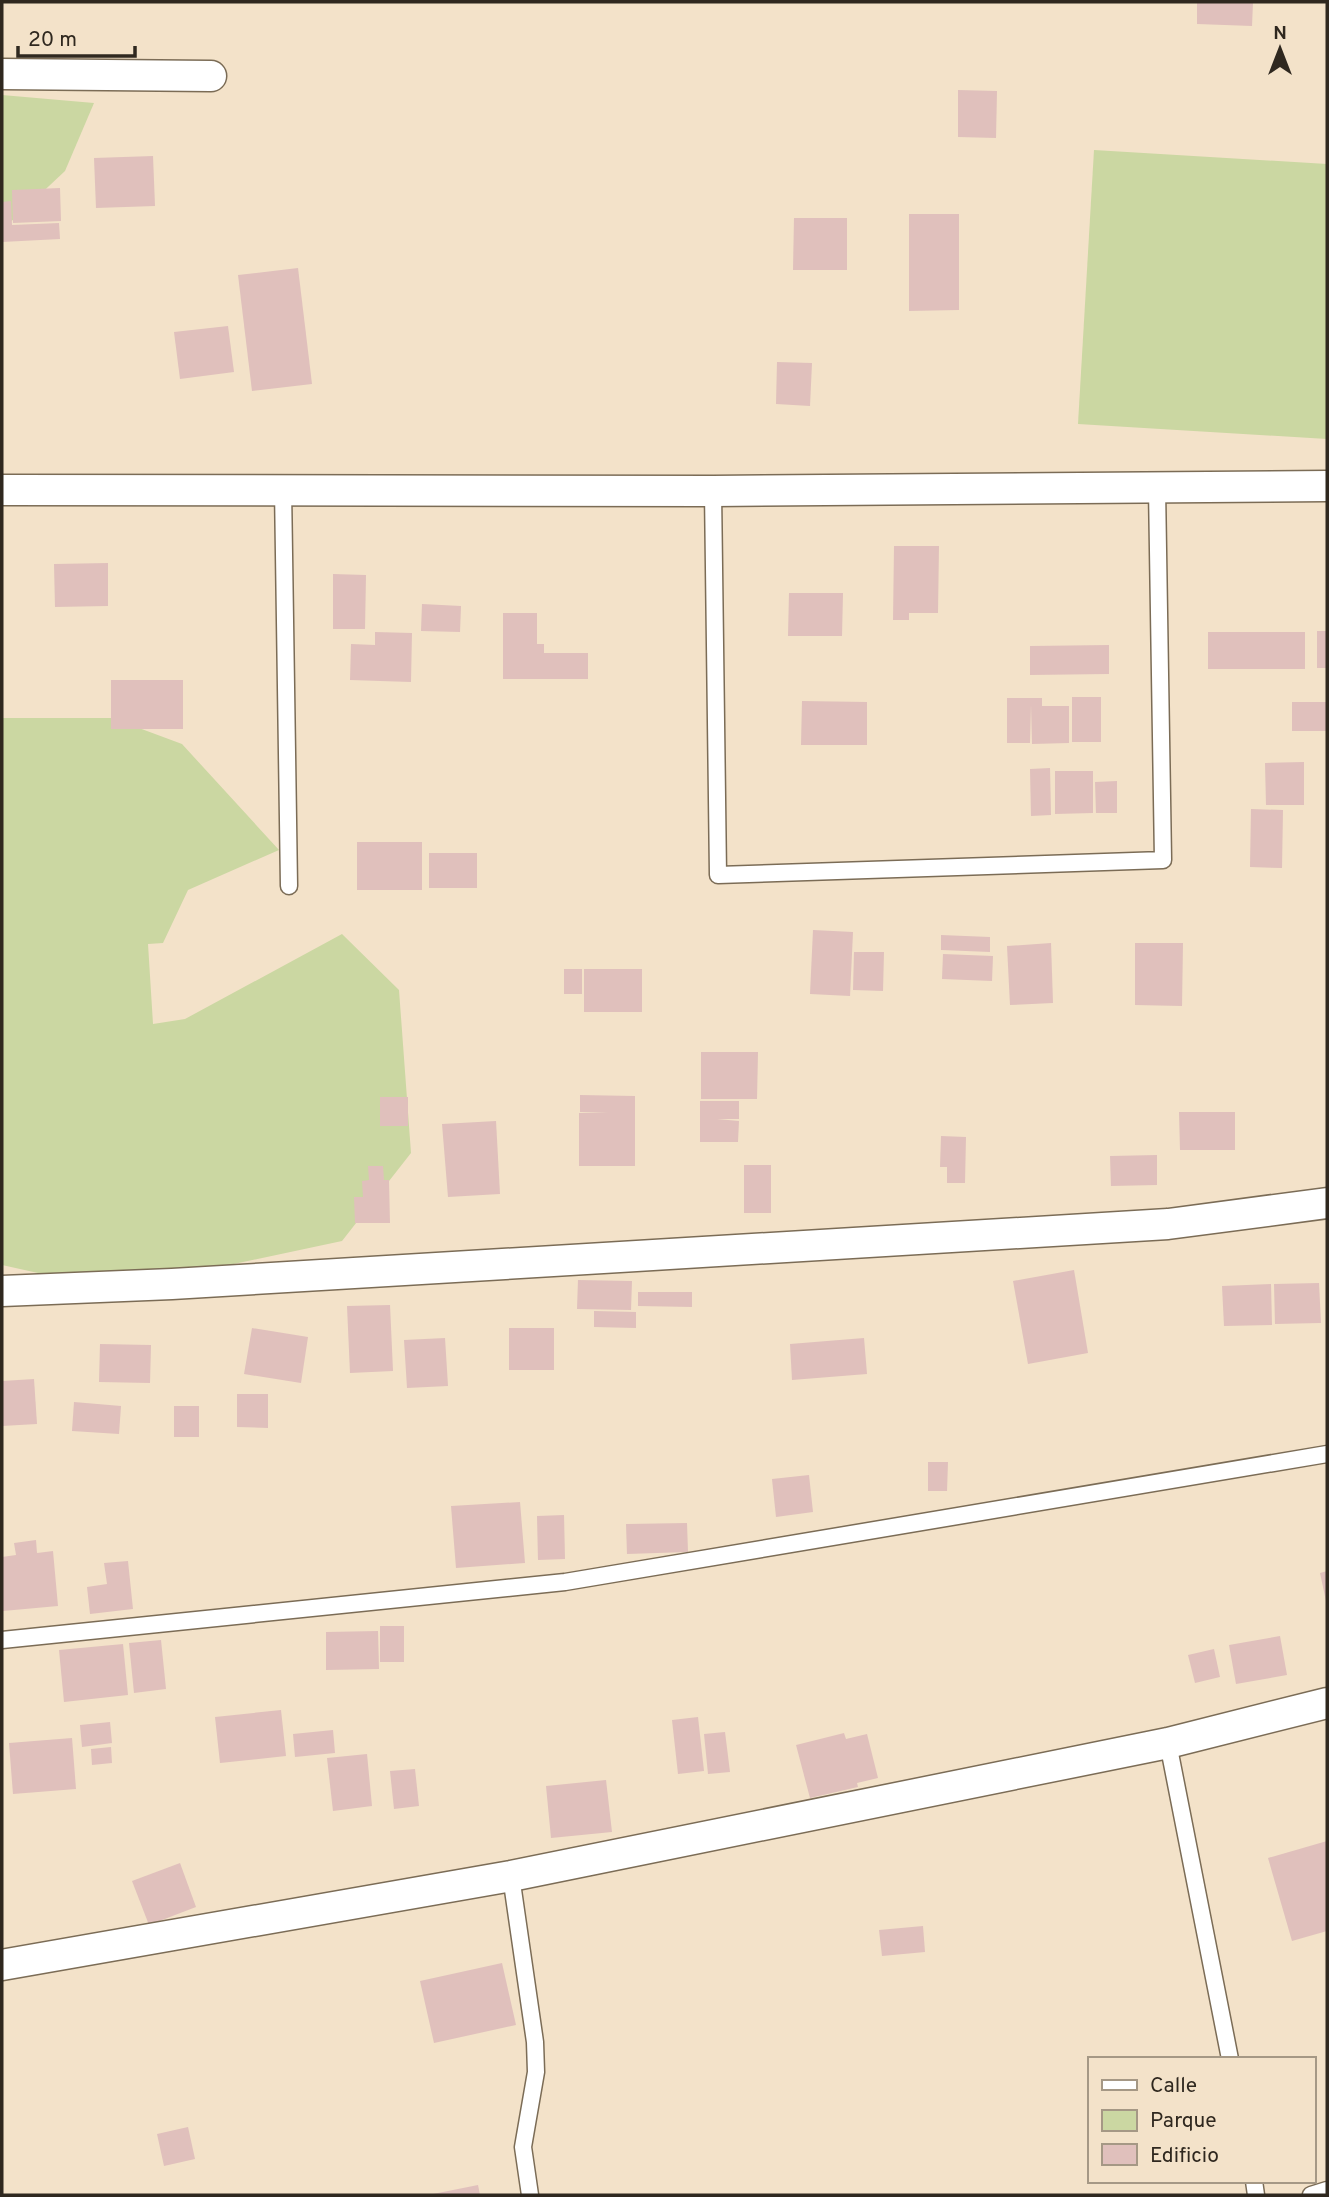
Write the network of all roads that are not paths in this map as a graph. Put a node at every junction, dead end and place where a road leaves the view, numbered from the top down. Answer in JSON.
{"nodes":[{"id":1,"x":2,"y":74,"type":"edge"},
{"id":2,"x":211,"y":76,"type":"dead end"},
{"id":3,"x":1327,"y":486,"type":"edge"},
{"id":4,"x":283,"y":488,"type":"junction"},
{"id":5,"x":1157,"y":488,"type":"junction"},
{"id":6,"x":2,"y":490,"type":"edge"},
{"id":7,"x":713,"y":491,"type":"junction"},
{"id":8,"x":289,"y":886,"type":"dead end"},
{"id":9,"x":1327,"y":1203,"type":"edge"},
{"id":10,"x":2,"y":1291,"type":"edge"},
{"id":11,"x":1327,"y":1454,"type":"edge"},
{"id":12,"x":2,"y":1640,"type":"edge"},
{"id":13,"x":1327,"y":1703,"type":"edge"},
{"id":14,"x":1168,"y":1743,"type":"junction"},
{"id":15,"x":511,"y":1876,"type":"junction"},
{"id":16,"x":2,"y":1965,"type":"edge"},
{"id":17,"x":1230,"y":2057,"type":"edge"},
{"id":18,"x":1327,"y":2190,"type":"edge"},
{"id":19,"x":530,"y":2195,"type":"edge"},
{"id":20,"x":1311,"y":2195,"type":"edge"}],
"edges":[{"from":1,"to":2,"type":"street"},
{"from":3,"to":5,"type":"street"},
{"from":4,"to":6,"type":"street"},
{"from":4,"to":7,"type":"street"},
{"from":4,"to":8,"type":"lane"},
{"from":5,"to":7,"type":"street"},
{"from":5,"to":7,"type":"lane"},
{"from":9,"to":10,"type":"street"},
{"from":11,"to":12,"type":"lane"},
{"from":13,"to":14,"type":"street"},
{"from":14,"to":15,"type":"street"},
{"from":14,"to":17,"type":"lane"},
{"from":15,"to":16,"type":"street"},
{"from":15,"to":19,"type":"lane"},
{"from":18,"to":20,"type":"lane"}]}
